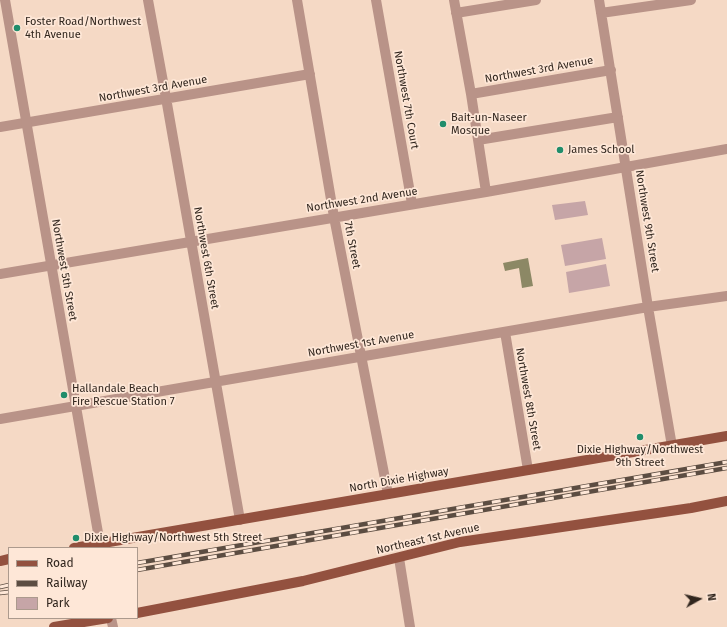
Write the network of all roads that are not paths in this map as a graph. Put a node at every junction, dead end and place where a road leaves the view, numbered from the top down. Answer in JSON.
{"nodes":[{"id":1,"x":5,"y":0,"type":"edge"},
{"id":2,"x":148,"y":0,"type":"edge"},
{"id":3,"x":297,"y":0,"type":"edge"},
{"id":4,"x":376,"y":0,"type":"edge"},
{"id":5,"x":454,"y":0,"type":"edge"},
{"id":6,"x":536,"y":0,"type":"edge"},
{"id":7,"x":599,"y":0,"type":"edge"},
{"id":8,"x":691,"y":0,"type":"edge"},
{"id":9,"x":456,"y":13,"type":"junction"},
{"id":10,"x":601,"y":14,"type":"junction"},
{"id":11,"x":611,"y":70,"type":"junction"},
{"id":12,"x":310,"y":74,"type":"junction"},
{"id":13,"x":471,"y":94,"type":"junction"},
{"id":14,"x":166,"y":98,"type":"junction"},
{"id":15,"x":618,"y":117,"type":"junction"},
{"id":16,"x":26,"y":123,"type":"junction"},
{"id":17,"x":0,"y":127,"type":"edge"},
{"id":18,"x":478,"y":140,"type":"junction"},
{"id":19,"x":727,"y":149,"type":"edge"},
{"id":20,"x":627,"y":167,"type":"junction"},
{"id":21,"x":486,"y":192,"type":"junction"},
{"id":22,"x":412,"y":204,"type":"junction"},
{"id":23,"x":334,"y":217,"type":"junction"},
{"id":24,"x":191,"y":242,"type":"junction"},
{"id":25,"x":50,"y":265,"type":"junction"},
{"id":26,"x":0,"y":274,"type":"edge"},
{"id":27,"x":727,"y":296,"type":"edge"},
{"id":28,"x":648,"y":307,"type":"junction"},
{"id":29,"x":505,"y":332,"type":"junction"},
{"id":30,"x":362,"y":356,"type":"junction"},
{"id":31,"x":216,"y":382,"type":"junction"},
{"id":32,"x":75,"y":406,"type":"junction"},
{"id":33,"x":0,"y":419,"type":"edge"},
{"id":34,"x":727,"y":436,"type":"edge"},
{"id":35,"x":672,"y":446,"type":"junction"},
{"id":36,"x":528,"y":470,"type":"junction"},
{"id":37,"x":388,"y":494,"type":"junction"},
{"id":38,"x":727,"y":501,"type":"edge"},
{"id":39,"x":240,"y":520,"type":"junction"},
{"id":40,"x":100,"y":544,"type":"junction"},
{"id":41,"x":80,"y":547,"type":"edge"},
{"id":42,"x":399,"y":558,"type":"junction"},
{"id":43,"x":138,"y":613,"type":"edge"},
{"id":44,"x":104,"y":619,"type":"edge"},
{"id":45,"x":54,"y":627,"type":"edge"},
{"id":46,"x":410,"y":627,"type":"edge"}],
"edges":[{"from":1,"to":16,"type":"street","name":"Northwest 5th Street"},
{"from":2,"to":14,"type":"street","name":"Northwest 6th Street"},
{"from":3,"to":12,"type":"street","name":"7th Street"},
{"from":4,"to":22,"type":"street","name":"Northwest 7th Court"},
{"from":5,"to":9,"type":"street"},
{"from":6,"to":9,"type":"street"},
{"from":7,"to":10,"type":"street","name":"Northwest 9th Street"},
{"from":8,"to":10,"type":"street"},
{"from":9,"to":13,"type":"street"},
{"from":10,"to":11,"type":"street","name":"Northwest 9th Street"},
{"from":11,"to":13,"type":"street","name":"Northwest 3rd Avenue"},
{"from":11,"to":15,"type":"street","name":"Northwest 9th Street"},
{"from":12,"to":14,"type":"street","name":"Northwest 3rd Avenue"},
{"from":12,"to":23,"type":"street","name":"7th Street"},
{"from":13,"to":18,"type":"street"},
{"from":14,"to":16,"type":"street","name":"Northwest 3rd Avenue"},
{"from":14,"to":24,"type":"street","name":"Northwest 6th Street"},
{"from":15,"to":18,"type":"street"},
{"from":15,"to":20,"type":"street","name":"Northwest 9th Street"},
{"from":16,"to":17,"type":"street","name":"Northwest 3rd Avenue"},
{"from":16,"to":25,"type":"street","name":"Northwest 5th Street"},
{"from":18,"to":21,"type":"street"},
{"from":19,"to":20,"type":"street","name":"Northwest 2nd Avenue"},
{"from":20,"to":21,"type":"street","name":"Northwest 2nd Avenue"},
{"from":20,"to":28,"type":"street","name":"Northwest 9th Street"},
{"from":21,"to":22,"type":"street","name":"Northwest 2nd Avenue"},
{"from":22,"to":23,"type":"street","name":"Northwest 2nd Avenue"},
{"from":23,"to":24,"type":"street","name":"Northwest 2nd Avenue"},
{"from":23,"to":30,"type":"street","name":"7th Street"},
{"from":24,"to":25,"type":"street","name":"Northwest 2nd Avenue"},
{"from":24,"to":31,"type":"street","name":"Northwest 6th Street"},
{"from":25,"to":26,"type":"street","name":"Northwest 2nd Avenue"},
{"from":25,"to":32,"type":"street","name":"Northwest 5th Street"},
{"from":27,"to":28,"type":"street","name":"Northwest 1st Avenue"},
{"from":28,"to":29,"type":"street","name":"Northwest 1st Avenue"},
{"from":28,"to":35,"type":"street","name":"Northwest 9th Street"},
{"from":29,"to":30,"type":"street","name":"Northwest 1st Avenue"},
{"from":29,"to":36,"type":"street","name":"Northwest 8th Street"},
{"from":30,"to":31,"type":"street","name":"Northwest 1st Avenue"},
{"from":30,"to":37,"type":"street","name":"7th Street"},
{"from":31,"to":32,"type":"street","name":"Northwest 1st Avenue"},
{"from":31,"to":39,"type":"street","name":"Northwest 6th Street"},
{"from":32,"to":33,"type":"street","name":"Northwest 1st Avenue"},
{"from":32,"to":40,"type":"street","name":"Northwest 5th Street"},
{"from":34,"to":35,"type":"main road","name":"North Dixie Highway"},
{"from":35,"to":36,"type":"main road","name":"North Dixie Highway"},
{"from":36,"to":37,"type":"main road","name":"North Dixie Highway"},
{"from":37,"to":39,"type":"main road","name":"North Dixie Highway"},
{"from":38,"to":42,"type":"main road","name":"Northeast 1st Avenue"},
{"from":39,"to":40,"type":"main road","name":"North Dixie Highway"},
{"from":40,"to":41,"type":"main road","name":"North Dixie Highway"},
{"from":42,"to":43,"type":"main road","name":"Northeast 1st Avenue"},
{"from":42,"to":46,"type":"street"},
{"from":44,"to":45,"type":"main road"}]}
